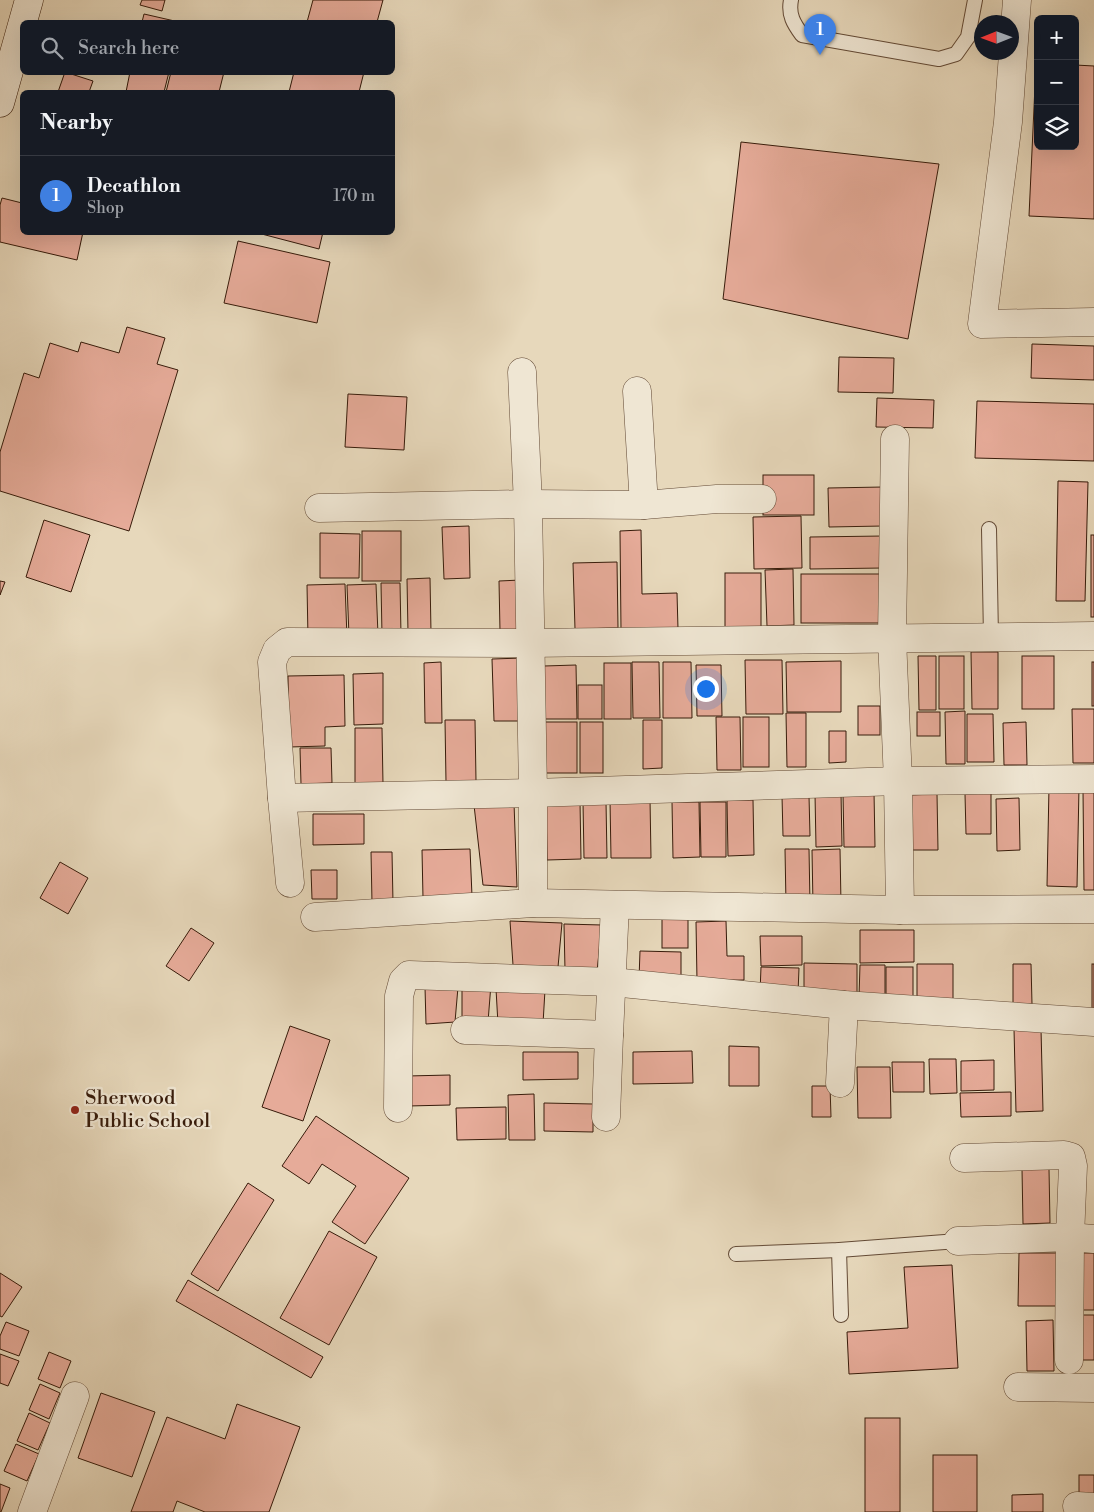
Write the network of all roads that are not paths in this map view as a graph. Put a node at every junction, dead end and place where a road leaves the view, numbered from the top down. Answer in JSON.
{"nodes":[{"id":1,"x":29,"y":0,"type":"edge"},
{"id":2,"x":790,"y":0,"type":"edge"},
{"id":3,"x":975,"y":0,"type":"edge"},
{"id":4,"x":1018,"y":0,"type":"edge"},
{"id":5,"x":23,"y":20,"type":"edge"},
{"id":6,"x":20,"y":32,"type":"edge"},
{"id":7,"x":0,"y":103,"type":"edge"},
{"id":8,"x":1094,"y":322,"type":"edge"},
{"id":9,"x":522,"y":372,"type":"dead end"},
{"id":10,"x":637,"y":391,"type":"dead end"},
{"id":11,"x":895,"y":439,"type":"dead end"},
{"id":12,"x":762,"y":498,"type":"dead end"},
{"id":13,"x":528,"y":504,"type":"junction"},
{"id":14,"x":644,"y":505,"type":"junction"},
{"id":15,"x":319,"y":508,"type":"dead end"},
{"id":16,"x":989,"y":529,"type":"dead end"},
{"id":17,"x":1094,"y":636,"type":"edge"},
{"id":18,"x":991,"y":637,"type":"junction"},
{"id":19,"x":892,"y":638,"type":"junction"},
{"id":20,"x":529,"y":643,"type":"junction"},
{"id":21,"x":1094,"y":779,"type":"edge"},
{"id":22,"x":898,"y":781,"type":"junction"},
{"id":23,"x":533,"y":793,"type":"junction"},
{"id":24,"x":282,"y":798,"type":"junction"},
{"id":25,"x":290,"y":882,"type":"dead end"},
{"id":26,"x":532,"y":903,"type":"junction"},
{"id":27,"x":615,"y":905,"type":"junction"},
{"id":28,"x":1094,"y":909,"type":"edge"},
{"id":29,"x":900,"y":910,"type":"junction"},
{"id":30,"x":315,"y":916,"type":"dead end"},
{"id":31,"x":612,"y":982,"type":"junction"},
{"id":32,"x":844,"y":1005,"type":"junction"},
{"id":33,"x":1094,"y":1022,"type":"edge"},
{"id":34,"x":465,"y":1030,"type":"dead end"},
{"id":35,"x":609,"y":1035,"type":"junction"},
{"id":36,"x":840,"y":1082,"type":"dead end"},
{"id":37,"x":398,"y":1108,"type":"dead end"},
{"id":38,"x":606,"y":1117,"type":"dead end"},
{"id":39,"x":964,"y":1158,"type":"dead end"},
{"id":40,"x":1082,"y":1238,"type":"edge"},
{"id":41,"x":958,"y":1241,"type":"joint"},
{"id":42,"x":839,"y":1250,"type":"junction"},
{"id":43,"x":736,"y":1254,"type":"dead end"},
{"id":44,"x":841,"y":1315,"type":"dead end"},
{"id":45,"x":1069,"y":1360,"type":"dead end"},
{"id":46,"x":1018,"y":1387,"type":"dead end"},
{"id":47,"x":1094,"y":1388,"type":"edge"},
{"id":48,"x":75,"y":1396,"type":"dead end"},
{"id":49,"x":32,"y":1512,"type":"edge"}],
"edges":[{"from":1,"to":5,"type":"street"},
{"from":2,"to":3,"type":"lane"},
{"from":4,"to":8,"type":"street"},
{"from":6,"to":7,"type":"street"},
{"from":9,"to":13,"type":"street"},
{"from":10,"to":14,"type":"street"},
{"from":11,"to":19,"type":"street"},
{"from":12,"to":14,"type":"street"},
{"from":13,"to":14,"type":"street"},
{"from":13,"to":15,"type":"street"},
{"from":13,"to":20,"type":"street"},
{"from":16,"to":18,"type":"lane"},
{"from":17,"to":18,"type":"street"},
{"from":18,"to":19,"type":"street"},
{"from":19,"to":20,"type":"street"},
{"from":19,"to":22,"type":"street"},
{"from":20,"to":23,"type":"street"},
{"from":20,"to":24,"type":"street"},
{"from":21,"to":22,"type":"street"},
{"from":22,"to":23,"type":"street"},
{"from":22,"to":29,"type":"street"},
{"from":23,"to":24,"type":"street"},
{"from":23,"to":26,"type":"street"},
{"from":24,"to":25,"type":"street"},
{"from":26,"to":27,"type":"street"},
{"from":26,"to":30,"type":"street"},
{"from":27,"to":29,"type":"street"},
{"from":27,"to":31,"type":"street"},
{"from":28,"to":29,"type":"street"},
{"from":31,"to":32,"type":"street"},
{"from":31,"to":35,"type":"street"},
{"from":31,"to":37,"type":"street"},
{"from":32,"to":33,"type":"street"},
{"from":32,"to":36,"type":"street"},
{"from":34,"to":35,"type":"street"},
{"from":35,"to":38,"type":"street"},
{"from":39,"to":40,"type":"street"},
{"from":40,"to":41,"type":"street"},
{"from":40,"to":45,"type":"street"},
{"from":41,"to":42,"type":"lane"},
{"from":42,"to":43,"type":"lane"},
{"from":42,"to":44,"type":"lane"},
{"from":46,"to":47,"type":"street"},
{"from":48,"to":49,"type":"street"}]}
